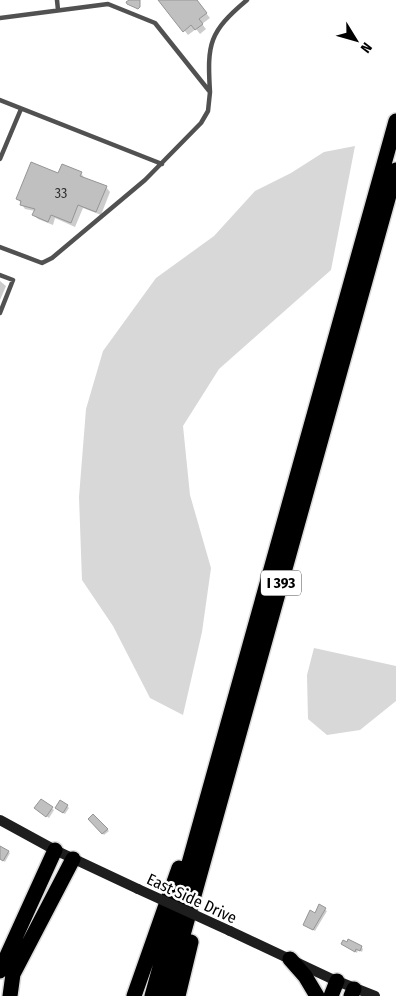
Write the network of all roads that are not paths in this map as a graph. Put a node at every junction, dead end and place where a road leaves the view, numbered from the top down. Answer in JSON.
{"nodes":[{"id":1,"x":56,"y":0,"type":"edge"},
{"id":2,"x":247,"y":0,"type":"edge"},
{"id":3,"x":58,"y":10,"type":"junction"},
{"id":4,"x":0,"y":18,"type":"edge"},
{"id":5,"x":210,"y":92,"type":"junction"},
{"id":6,"x":0,"y":100,"type":"edge"},
{"id":7,"x":21,"y":108,"type":"junction"},
{"id":8,"x":396,"y":121,"type":"edge"},
{"id":9,"x":0,"y":159,"type":"edge"},
{"id":10,"x":162,"y":164,"type":"junction"},
{"id":11,"x":396,"y":170,"type":"edge"},
{"id":12,"x":0,"y":247,"type":"edge"},
{"id":13,"x":0,"y":275,"type":"edge"},
{"id":14,"x":0,"y":313,"type":"edge"},
{"id":15,"x":257,"y":669,"type":"junction"},
{"id":16,"x":225,"y":734,"type":"junction"},
{"id":17,"x":0,"y":820,"type":"edge"},
{"id":18,"x":55,"y":850,"type":"junction"},
{"id":19,"x":73,"y":859,"type":"junction"},
{"id":20,"x":290,"y":959,"type":"junction"},
{"id":21,"x":0,"y":971,"type":"edge"},
{"id":22,"x":337,"y":981,"type":"junction"},
{"id":23,"x":352,"y":992,"type":"edge"},
{"id":24,"x":10,"y":996,"type":"edge"},
{"id":25,"x":134,"y":996,"type":"edge"},
{"id":26,"x":152,"y":996,"type":"edge"},
{"id":27,"x":166,"y":996,"type":"edge"},
{"id":28,"x":178,"y":996,"type":"edge"},
{"id":29,"x":316,"y":996,"type":"edge"},
{"id":30,"x":331,"y":996,"type":"edge"},
{"id":31,"x":375,"y":996,"type":"edge"}],
"edges":[{"from":1,"to":3,"type":"lane"},
{"from":2,"to":5,"type":"lane"},
{"from":3,"to":4,"type":"lane"},
{"from":3,"to":5,"type":"lane"},
{"from":5,"to":10,"type":"lane"},
{"from":6,"to":7,"type":"lane"},
{"from":7,"to":9,"type":"lane"},
{"from":7,"to":10,"type":"lane"},
{"from":8,"to":16,"type":"highway","number":"I 393"},
{"from":10,"to":12,"type":"lane"},
{"from":11,"to":15,"type":"highway","number":"I 393"},
{"from":13,"to":14,"type":"lane"},
{"from":15,"to":27,"type":"highway","number":"I 393"},
{"from":15,"to":28,"type":"highway"},
{"from":16,"to":25,"type":"highway"},
{"from":16,"to":26,"type":"highway","number":"I 393"},
{"from":17,"to":18,"type":"main road","name":"East Side Drive"},
{"from":18,"to":19,"type":"main road","name":"East Side Drive"},
{"from":18,"to":21,"type":"highway"},
{"from":19,"to":20,"type":"main road","name":"East Side Drive","bridge":true},
{"from":19,"to":24,"type":"highway"},
{"from":20,"to":22,"type":"main road","name":"East Side Drive"},
{"from":20,"to":29,"type":"highway"},
{"from":22,"to":23,"type":"main road","name":"East Side Drive"},
{"from":22,"to":30,"type":"highway"},
{"from":23,"to":31,"type":"main road","name":"East Side Drive"}]}
